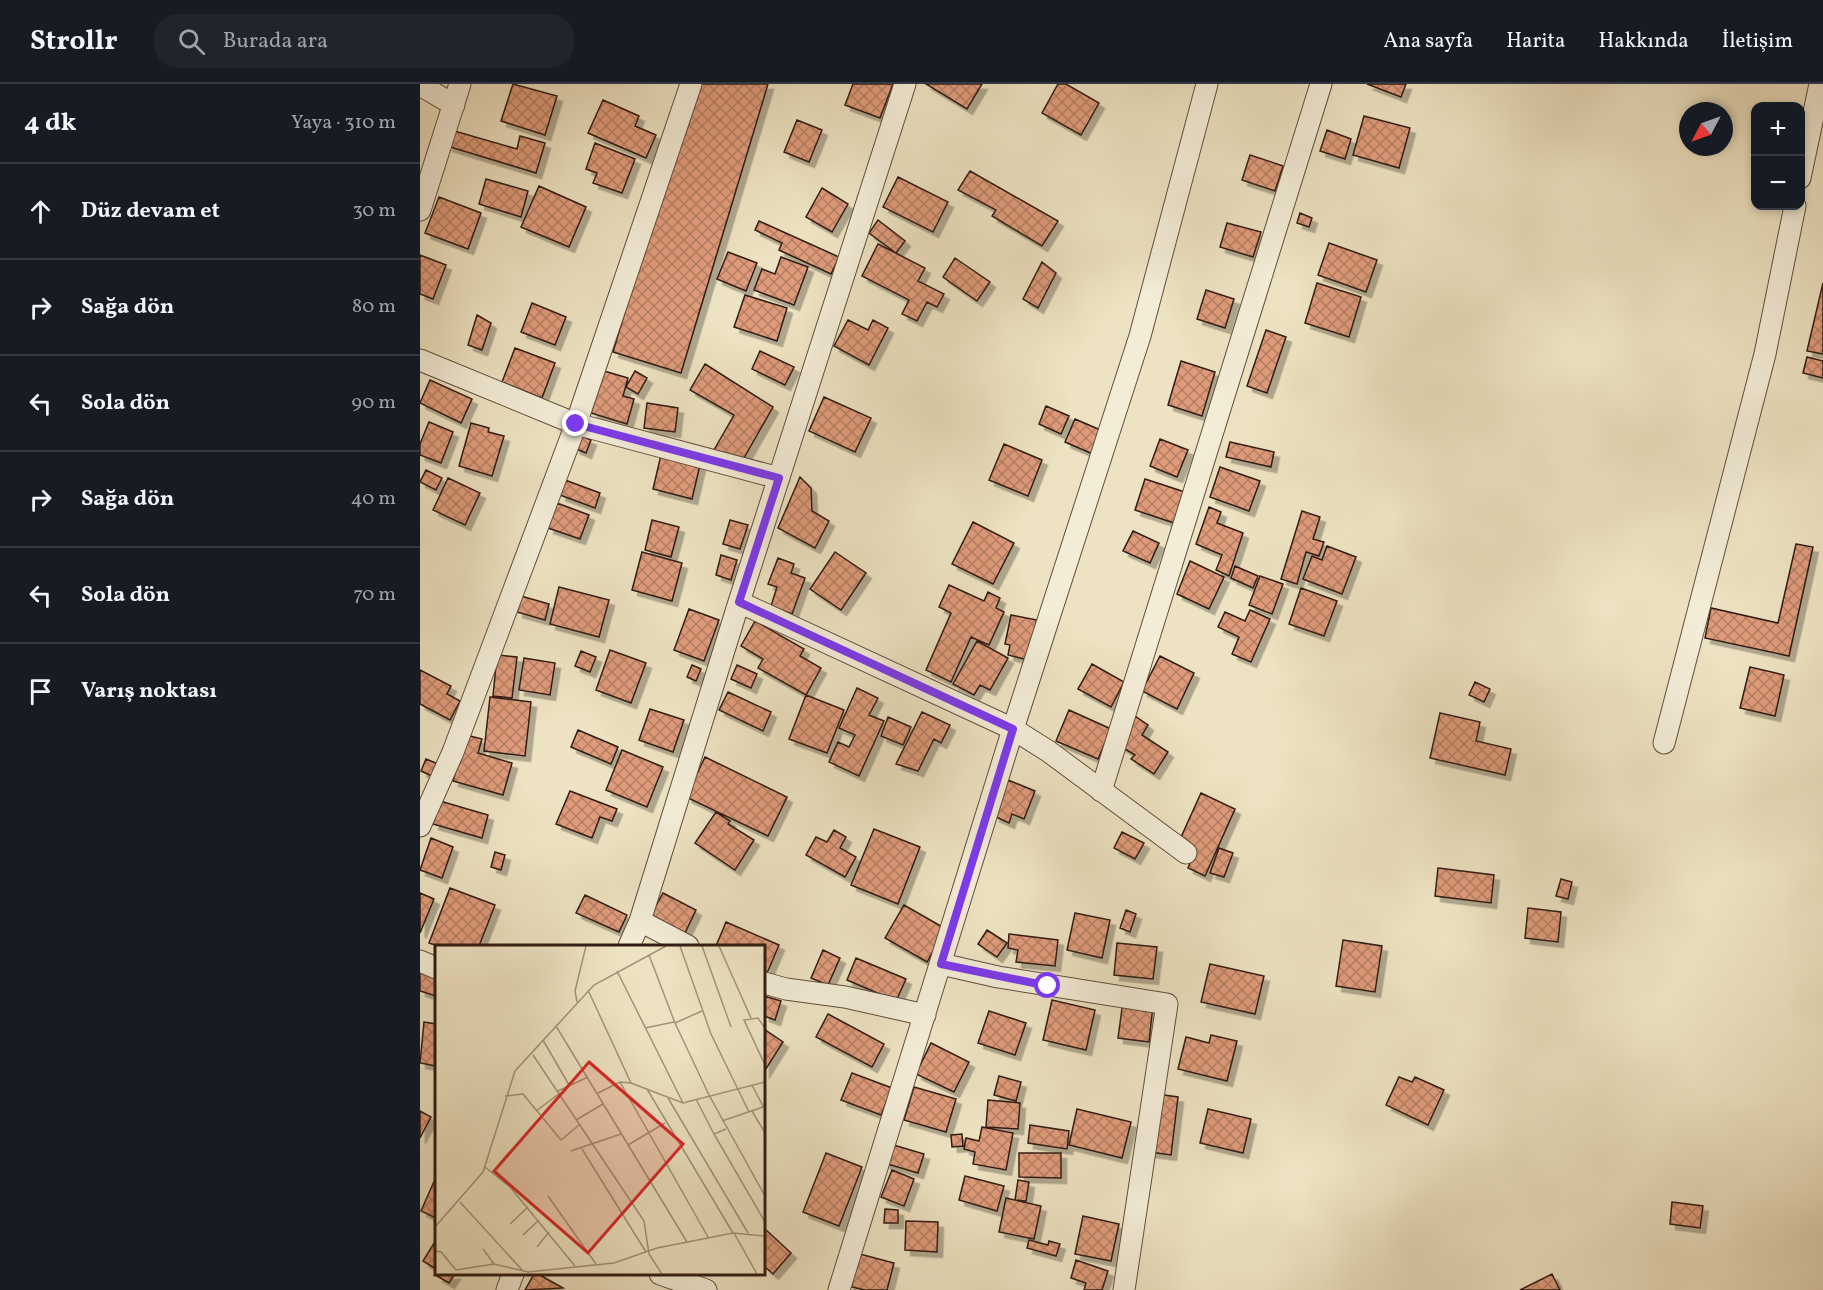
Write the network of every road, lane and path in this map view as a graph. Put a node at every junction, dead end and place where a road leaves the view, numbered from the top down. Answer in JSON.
{"nodes":[{"id":1,"x":460,"y":84,"type":"edge"},
{"id":2,"x":691,"y":84,"type":"edge"},
{"id":3,"x":905,"y":84,"type":"edge"},
{"id":4,"x":1207,"y":84,"type":"edge"},
{"id":5,"x":1321,"y":84,"type":"edge"},
{"id":6,"x":1820,"y":84,"type":"edge"},
{"id":7,"x":420,"y":85,"type":"edge"},
{"id":8,"x":454,"y":105,"type":"junction"},
{"id":9,"x":1805,"y":156,"type":"edge"},
{"id":10,"x":420,"y":210,"type":"edge"},
{"id":11,"x":1794,"y":210,"type":"edge"},
{"id":12,"x":420,"y":360,"type":"edge"},
{"id":13,"x":576,"y":424,"type":"junction"},
{"id":14,"x":779,"y":478,"type":"junction"},
{"id":15,"x":739,"y":602,"type":"junction"},
{"id":16,"x":1013,"y":729,"type":"junction"},
{"id":17,"x":1664,"y":742,"type":"dead end"},
{"id":18,"x":1101,"y":790,"type":"junction"},
{"id":19,"x":420,"y":826,"type":"edge"},
{"id":20,"x":1186,"y":853,"type":"dead end"},
{"id":21,"x":640,"y":921,"type":"junction"},
{"id":22,"x":629,"y":945,"type":"edge"},
{"id":23,"x":686,"y":945,"type":"edge"},
{"id":24,"x":420,"y":961,"type":"edge"},
{"id":25,"x":941,"y":964,"type":"junction"},
{"id":26,"x":435,"y":968,"type":"edge"},
{"id":27,"x":765,"y":983,"type":"edge"},
{"id":28,"x":925,"y":1015,"type":"junction"},
{"id":29,"x":513,"y":1275,"type":"edge"},
{"id":30,"x":663,"y":1275,"type":"edge"},
{"id":31,"x":507,"y":1290,"type":"edge"},
{"id":32,"x":706,"y":1290,"type":"edge"},
{"id":33,"x":839,"y":1290,"type":"edge"},
{"id":34,"x":1124,"y":1290,"type":"edge"}],
"edges":[{"from":1,"to":8,"type":"street"},
{"from":2,"to":13,"type":"street"},
{"from":3,"to":14,"type":"street"},
{"from":4,"to":16,"type":"street"},
{"from":5,"to":18,"type":"street"},
{"from":6,"to":9,"type":"street"},
{"from":7,"to":8,"type":"street"},
{"from":8,"to":10,"type":"street"},
{"from":11,"to":17,"type":"street"},
{"from":12,"to":13,"type":"street"},
{"from":13,"to":14,"type":"street"},
{"from":13,"to":19,"type":"street"},
{"from":14,"to":15,"type":"street"},
{"from":15,"to":16,"type":"street"},
{"from":15,"to":21,"type":"street"},
{"from":16,"to":18,"type":"street"},
{"from":16,"to":25,"type":"street"},
{"from":18,"to":20,"type":"street"},
{"from":21,"to":22,"type":"street"},
{"from":21,"to":23,"type":"street"},
{"from":24,"to":26,"type":"street"},
{"from":25,"to":28,"type":"street"},
{"from":25,"to":34,"type":"street"},
{"from":27,"to":28,"type":"street"},
{"from":28,"to":33,"type":"street"},
{"from":29,"to":31,"type":"street"},
{"from":30,"to":32,"type":"street"}]}
